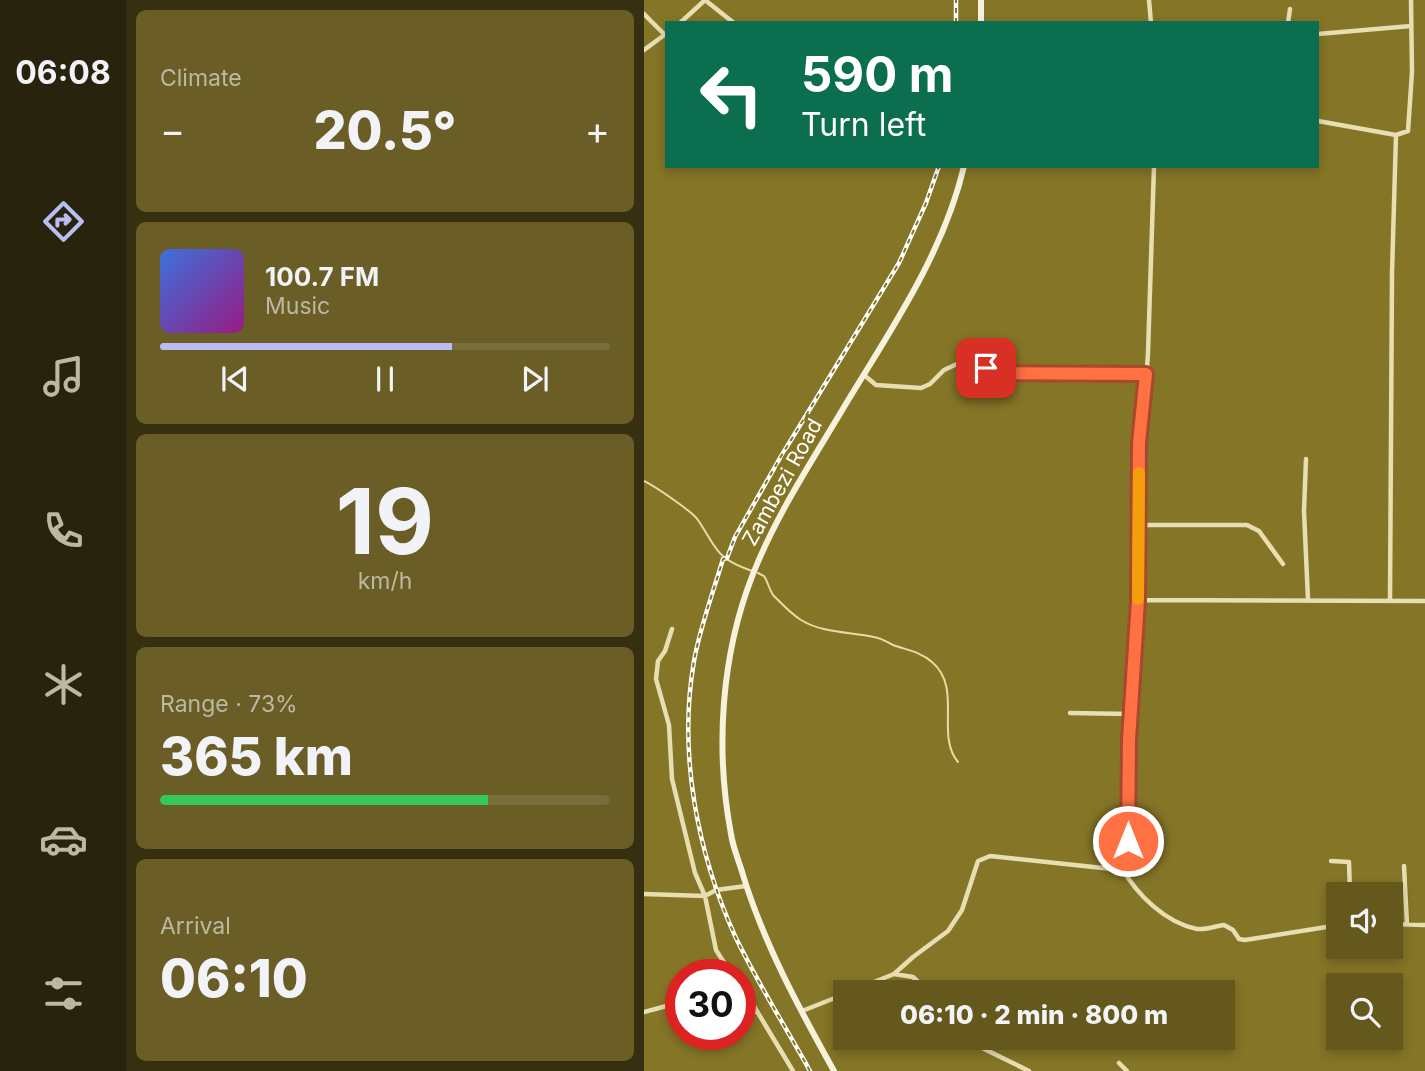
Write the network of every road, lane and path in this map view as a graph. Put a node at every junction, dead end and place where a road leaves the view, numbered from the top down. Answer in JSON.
{"nodes":[{"id":1,"x":705,"y":0,"type":"edge"},
{"id":2,"x":981,"y":0,"type":"edge"},
{"id":3,"x":1149,"y":0,"type":"edge"},
{"id":4,"x":1411,"y":0,"type":"edge"},
{"id":5,"x":1290,"y":9,"type":"dead end"},
{"id":6,"x":644,"y":14,"type":"edge"},
{"id":7,"x":682,"y":21,"type":"edge"},
{"id":8,"x":731,"y":21,"type":"edge"},
{"id":9,"x":981,"y":21,"type":"edge"},
{"id":10,"x":1151,"y":21,"type":"edge"},
{"id":11,"x":1288,"y":21,"type":"edge"},
{"id":12,"x":1411,"y":26,"type":"junction"},
{"id":13,"x":665,"y":34,"type":"edge"},
{"id":14,"x":1319,"y":34,"type":"edge"},
{"id":15,"x":644,"y":50,"type":"edge"},
{"id":16,"x":1319,"y":121,"type":"edge"},
{"id":17,"x":1396,"y":135,"type":"junction"},
{"id":18,"x":963,"y":168,"type":"edge"},
{"id":19,"x":1154,"y":168,"type":"edge"},
{"id":20,"x":1146,"y":374,"type":"junction"},
{"id":21,"x":864,"y":375,"type":"junction"},
{"id":22,"x":1306,"y":459,"type":"dead end"},
{"id":23,"x":1139,"y":525,"type":"junction"},
{"id":24,"x":1283,"y":564,"type":"dead end"},
{"id":25,"x":1138,"y":600,"type":"junction"},
{"id":26,"x":1308,"y":600,"type":"junction"},
{"id":27,"x":1390,"y":601,"type":"junction"},
{"id":28,"x":1425,"y":601,"type":"edge"},
{"id":29,"x":672,"y":629,"type":"dead end"},
{"id":30,"x":1070,"y":713,"type":"dead end"},
{"id":31,"x":1130,"y":714,"type":"junction"},
{"id":32,"x":1331,"y":861,"type":"dead end"},
{"id":33,"x":1404,"y":866,"type":"dead end"},
{"id":34,"x":1122,"y":868,"type":"junction"},
{"id":35,"x":1350,"y":882,"type":"edge"},
{"id":36,"x":746,"y":886,"type":"junction"},
{"id":37,"x":644,"y":894,"type":"edge"},
{"id":38,"x":705,"y":897,"type":"junction"},
{"id":39,"x":1403,"y":925,"type":"edge"},
{"id":40,"x":1406,"y":925,"type":"junction"},
{"id":41,"x":1425,"y":926,"type":"edge"},
{"id":42,"x":1326,"y":928,"type":"edge"},
{"id":43,"x":722,"y":959,"type":"edge"},
{"id":44,"x":894,"y":974,"type":"junction"},
{"id":45,"x":879,"y":980,"type":"edge"},
{"id":46,"x":916,"y":980,"type":"edge"},
{"id":47,"x":833,"y":999,"type":"edge"},
{"id":48,"x":665,"y":1006,"type":"edge"},
{"id":49,"x":757,"y":1011,"type":"edge"},
{"id":50,"x":644,"y":1012,"type":"edge"},
{"id":51,"x":802,"y":1012,"type":"junction"},
{"id":52,"x":986,"y":1050,"type":"edge"},
{"id":53,"x":1119,"y":1063,"type":"dead end"},
{"id":54,"x":793,"y":1071,"type":"edge"},
{"id":55,"x":834,"y":1071,"type":"edge"},
{"id":56,"x":1029,"y":1071,"type":"edge"},
{"id":57,"x":1127,"y":1071,"type":"edge"}],
"edges":[{"from":1,"to":7,"type":"street"},
{"from":1,"to":8,"type":"street"},
{"from":2,"to":9,"type":"main road"},
{"from":3,"to":10,"type":"street"},
{"from":4,"to":12,"type":"street"},
{"from":5,"to":11,"type":"street"},
{"from":6,"to":13,"type":"street"},
{"from":12,"to":14,"type":"street"},
{"from":12,"to":17,"type":"street"},
{"from":13,"to":15,"type":"street"},
{"from":16,"to":17,"type":"street"},
{"from":17,"to":27,"type":"street"},
{"from":18,"to":21,"type":"main road","name":"Zambezi Road"},
{"from":19,"to":20,"type":"street"},
{"from":20,"to":21,"type":"street"},
{"from":20,"to":23,"type":"street"},
{"from":21,"to":36,"type":"main road","name":"Zambezi Road"},
{"from":22,"to":26,"type":"street"},
{"from":23,"to":24,"type":"street"},
{"from":23,"to":25,"type":"street"},
{"from":25,"to":26,"type":"street"},
{"from":25,"to":31,"type":"street"},
{"from":26,"to":27,"type":"street"},
{"from":27,"to":28,"type":"street"},
{"from":29,"to":38,"type":"street"},
{"from":30,"to":31,"type":"street"},
{"from":31,"to":34,"type":"street"},
{"from":32,"to":35,"type":"street"},
{"from":33,"to":40,"type":"street"},
{"from":34,"to":42,"type":"street"},
{"from":34,"to":44,"type":"street"},
{"from":36,"to":38,"type":"street"},
{"from":36,"to":51,"type":"main road","name":"Zambezi Road"},
{"from":37,"to":38,"type":"street"},
{"from":38,"to":43,"type":"street"},
{"from":39,"to":40,"type":"street"},
{"from":40,"to":41,"type":"street"},
{"from":44,"to":45,"type":"street"},
{"from":44,"to":46,"type":"street"},
{"from":47,"to":51,"type":"street"},
{"from":48,"to":50,"type":"street"},
{"from":49,"to":54,"type":"street"},
{"from":51,"to":55,"type":"main road","name":"Zambezi Road"},
{"from":52,"to":56,"type":"street"},
{"from":53,"to":57,"type":"street"}]}
